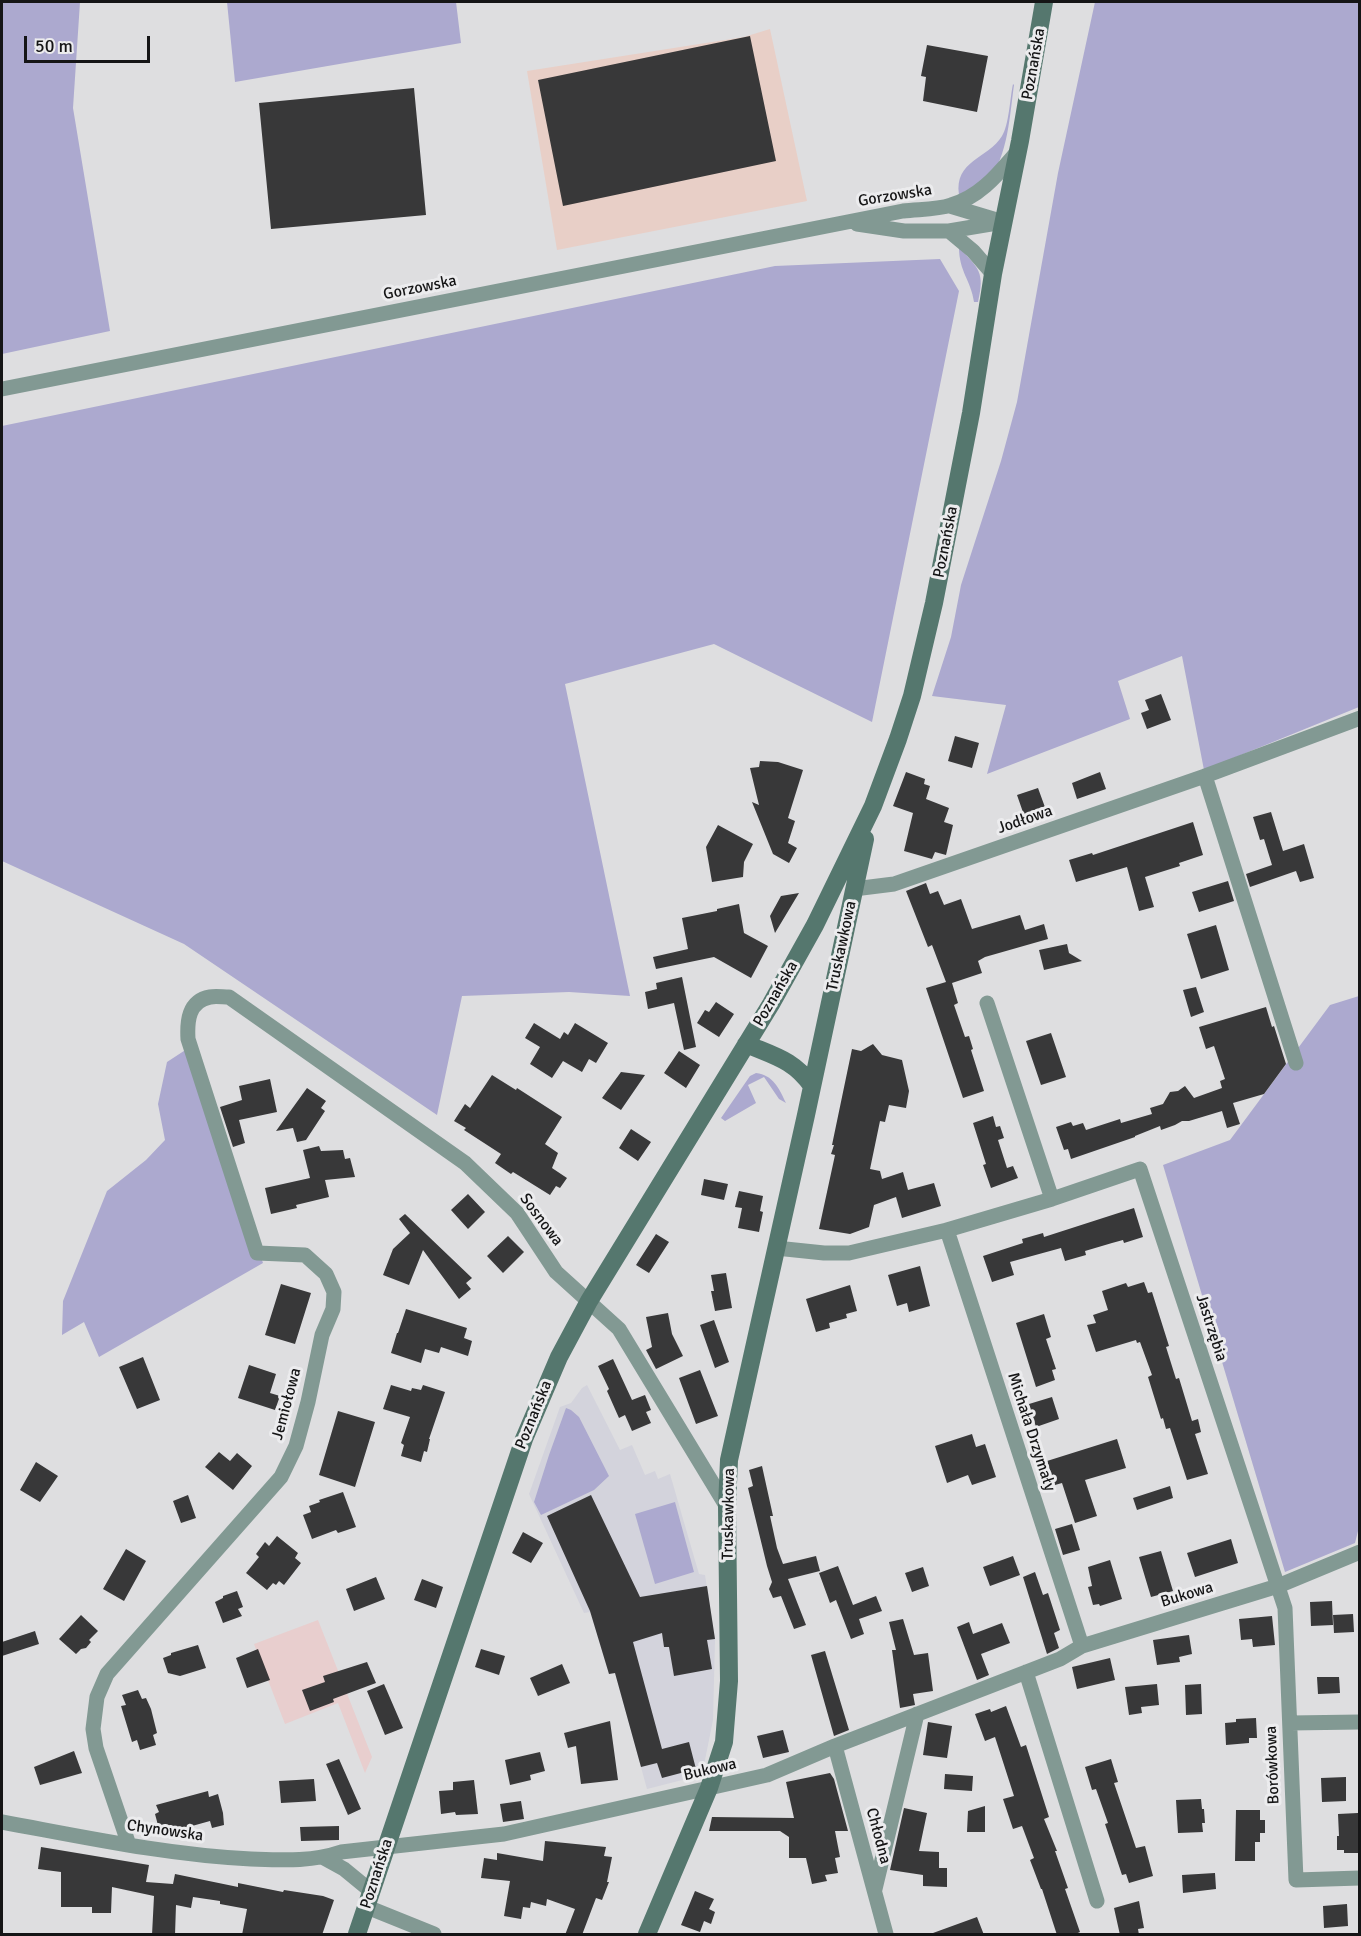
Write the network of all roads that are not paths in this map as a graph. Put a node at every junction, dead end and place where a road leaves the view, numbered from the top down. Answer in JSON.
{"nodes":[{"id":1,"x":1044,"y":2,"type":"edge"},
{"id":2,"x":1017,"y":152,"type":"junction"},
{"id":3,"x":950,"y":206,"type":"junction"},
{"id":4,"x":1003,"y":222,"type":"junction"},
{"id":5,"x":846,"y":223,"type":"junction"},
{"id":6,"x":949,"y":231,"type":"junction"},
{"id":7,"x":993,"y":274,"type":"junction"},
{"id":8,"x":2,"y":389,"type":"edge"},
{"id":9,"x":1359,"y":718,"type":"edge"},
{"id":10,"x":1205,"y":776,"type":"junction"},
{"id":11,"x":873,"y":806,"type":"junction"},
{"id":12,"x":854,"y":890,"type":"junction"},
{"id":13,"x":229,"y":997,"type":"joint"},
{"id":14,"x":987,"y":1003,"type":"dead end"},
{"id":15,"x":746,"y":1044,"type":"junction"},
{"id":16,"x":1296,"y":1063,"type":"dead end"},
{"id":17,"x":812,"y":1086,"type":"junction"},
{"id":18,"x":1052,"y":1198,"type":"junction"},
{"id":19,"x":947,"y":1230,"type":"junction"},
{"id":20,"x":777,"y":1248,"type":"junction"},
{"id":21,"x":589,"y":1301,"type":"junction"},
{"id":22,"x":727,"y":1508,"type":"junction"},
{"id":23,"x":1359,"y":1552,"type":"edge"},
{"id":24,"x":1278,"y":1586,"type":"junction"},
{"id":25,"x":1082,"y":1646,"type":"junction"},
{"id":26,"x":1026,"y":1672,"type":"junction"},
{"id":27,"x":917,"y":1714,"type":"junction"},
{"id":28,"x":1359,"y":1722,"type":"edge"},
{"id":29,"x":1290,"y":1723,"type":"junction"},
{"id":30,"x":835,"y":1746,"type":"junction"},
{"id":31,"x":709,"y":1788,"type":"junction"},
{"id":32,"x":2,"y":1822,"type":"edge"},
{"id":33,"x":129,"y":1845,"type":"junction"},
{"id":34,"x":386,"y":1848,"type":"junction"},
{"id":35,"x":324,"y":1858,"type":"junction"},
{"id":36,"x":1359,"y":1878,"type":"edge"},
{"id":37,"x":874,"y":1892,"type":"junction"},
{"id":38,"x":369,"y":1899,"type":"junction"},
{"id":39,"x":1097,"y":1901,"type":"dead end"},
{"id":40,"x":357,"y":1935,"type":"edge"},
{"id":41,"x":434,"y":1935,"type":"edge"},
{"id":42,"x":646,"y":1935,"type":"edge"},
{"id":43,"x":886,"y":1935,"type":"edge"}],
"edges":[{"from":1,"to":2,"type":"street","name":"Poznańska"},
{"from":2,"to":3,"type":"street","name":"Gorzowska"},
{"from":2,"to":4,"type":"street","name":"Poznańska"},
{"from":3,"to":4,"type":"street","name":"Gorzowska"},
{"from":3,"to":5,"type":"street","name":"Gorzowska"},
{"from":4,"to":6,"type":"street","name":"Gorzowska"},
{"from":4,"to":7,"type":"street","name":"Poznańska"},
{"from":5,"to":6,"type":"street","name":"Gorzowska"},
{"from":5,"to":8,"type":"street","name":"Gorzowska"},
{"from":6,"to":7,"type":"street"},
{"from":7,"to":11,"type":"street","name":"Poznańska"},
{"from":9,"to":10,"type":"street","name":"Jodłowa"},
{"from":10,"to":12,"type":"street","name":"Jodłowa"},
{"from":10,"to":16,"type":"street"},
{"from":11,"to":12,"type":"street","name":"Truskawkowa"},
{"from":11,"to":15,"type":"street","name":"Poznańska"},
{"from":12,"to":17,"type":"street","name":"Truskawkowa"},
{"from":13,"to":21,"type":"street","name":"Sosnowa"},
{"from":13,"to":33,"type":"street","name":"Jemiołowa"},
{"from":14,"to":18,"type":"street"},
{"from":15,"to":17,"type":"street"},
{"from":15,"to":21,"type":"street","name":"Poznańska"},
{"from":17,"to":20,"type":"street","name":"Truskawkowa"},
{"from":18,"to":19,"type":"street","name":"Jastrzębia"},
{"from":18,"to":24,"type":"street","name":"Jastrzębia"},
{"from":19,"to":20,"type":"street","name":"Jastrzębia"},
{"from":19,"to":25,"type":"street","name":"Michała Drzymały"},
{"from":20,"to":22,"type":"street","name":"Truskawkowa"},
{"from":21,"to":22,"type":"street","name":"Sosnowa"},
{"from":21,"to":34,"type":"street","name":"Poznańska"},
{"from":22,"to":31,"type":"street","name":"Truskawkowa"},
{"from":23,"to":24,"type":"street","name":"Bukowa"},
{"from":24,"to":25,"type":"street","name":"Bukowa"},
{"from":24,"to":29,"type":"street","name":"Borówkowa"},
{"from":25,"to":26,"type":"street","name":"Bukowa"},
{"from":26,"to":27,"type":"street","name":"Bukowa"},
{"from":26,"to":39,"type":"street"},
{"from":27,"to":30,"type":"street","name":"Bukowa"},
{"from":27,"to":37,"type":"street"},
{"from":28,"to":29,"type":"street"},
{"from":29,"to":36,"type":"street","name":"Borówkowa"},
{"from":30,"to":31,"type":"street","name":"Bukowa"},
{"from":30,"to":37,"type":"street","name":"Chłodna"},
{"from":31,"to":34,"type":"street","name":"Bukowa"},
{"from":31,"to":42,"type":"street","name":"Truskawkowa"},
{"from":32,"to":33,"type":"street","name":"Chynowska"},
{"from":33,"to":35,"type":"street","name":"Chynowska"},
{"from":34,"to":35,"type":"street","name":"Chynowska"},
{"from":34,"to":38,"type":"street","name":"Poznańska"},
{"from":35,"to":38,"type":"street"},
{"from":37,"to":43,"type":"street","name":"Chłodna"},
{"from":38,"to":40,"type":"street","name":"Poznańska"},
{"from":38,"to":41,"type":"street"}]}
